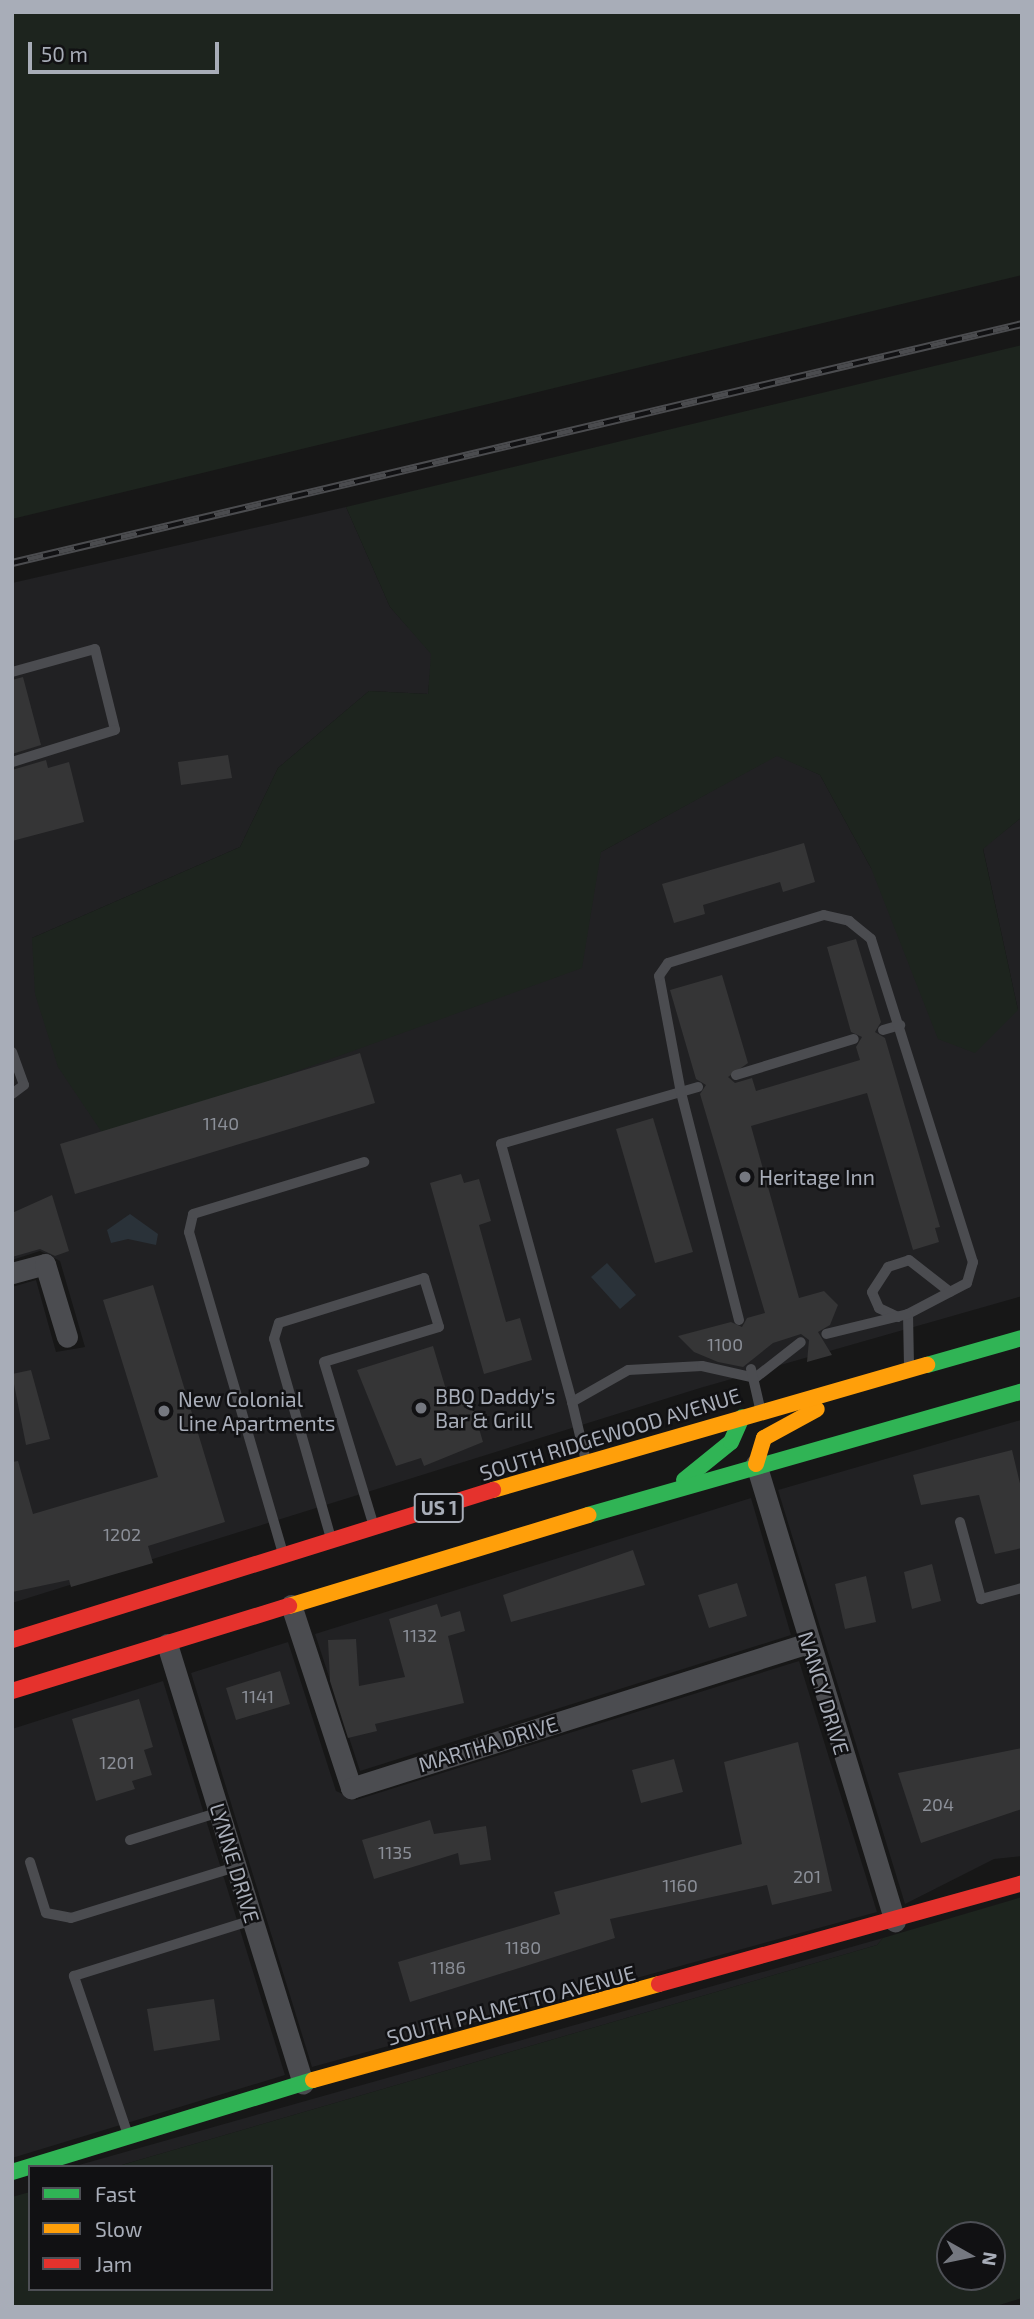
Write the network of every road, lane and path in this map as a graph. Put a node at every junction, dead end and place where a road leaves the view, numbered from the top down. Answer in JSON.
{"nodes":[{"id":1,"x":12,"y":672,"type":"edge"},
{"id":2,"x":12,"y":762,"type":"edge"},
{"id":3,"x":900,"y":1025,"type":"junction"},
{"id":4,"x":883,"y":1030,"type":"dead end"},
{"id":5,"x":854,"y":1039,"type":"dead end"},
{"id":6,"x":12,"y":1052,"type":"edge"},
{"id":7,"x":736,"y":1075,"type":"dead end"},
{"id":8,"x":698,"y":1087,"type":"dead end"},
{"id":9,"x":681,"y":1093,"type":"junction"},
{"id":10,"x":12,"y":1094,"type":"edge"},
{"id":11,"x":363,"y":1162,"type":"dead end"},
{"id":12,"x":12,"y":1273,"type":"edge"},
{"id":13,"x":950,"y":1292,"type":"junction"},
{"id":14,"x":903,"y":1316,"type":"junction"},
{"id":15,"x":739,"y":1320,"type":"dead end"},
{"id":16,"x":826,"y":1334,"type":"dead end"},
{"id":17,"x":67,"y":1337,"type":"dead end"},
{"id":18,"x":1022,"y":1338,"type":"edge"},
{"id":19,"x":801,"y":1342,"type":"dead end"},
{"id":20,"x":909,"y":1369,"type":"junction"},
{"id":21,"x":753,"y":1373,"type":"junction"},
{"id":22,"x":868,"y":1381,"type":"junction"},
{"id":23,"x":1022,"y":1391,"type":"edge"},
{"id":24,"x":572,"y":1402,"type":"junction"},
{"id":25,"x":761,"y":1411,"type":"junction"},
{"id":26,"x":742,"y":1417,"type":"junction"},
{"id":27,"x":586,"y":1461,"type":"junction"},
{"id":28,"x":756,"y":1464,"type":"junction"},
{"id":29,"x":672,"y":1490,"type":"junction"},
{"id":30,"x":960,"y":1522,"type":"dead end"},
{"id":31,"x":375,"y":1529,"type":"junction"},
{"id":32,"x":332,"y":1542,"type":"junction"},
{"id":33,"x":284,"y":1557,"type":"junction"},
{"id":34,"x":1022,"y":1588,"type":"edge"},
{"id":35,"x":291,"y":1605,"type":"junction"},
{"id":36,"x":12,"y":1640,"type":"edge"},
{"id":37,"x":808,"y":1643,"type":"junction"},
{"id":38,"x":167,"y":1644,"type":"junction"},
{"id":39,"x":12,"y":1691,"type":"edge"},
{"id":40,"x":220,"y":1812,"type":"junction"},
{"id":41,"x":130,"y":1840,"type":"dead end"},
{"id":42,"x":30,"y":1862,"type":"dead end"},
{"id":43,"x":236,"y":1867,"type":"junction"},
{"id":44,"x":1022,"y":1883,"type":"edge"},
{"id":45,"x":253,"y":1920,"type":"junction"},
{"id":46,"x":895,"y":1921,"type":"junction"},
{"id":47,"x":303,"y":2084,"type":"junction"},
{"id":48,"x":128,"y":2134,"type":"junction"},
{"id":49,"x":33,"y":2165,"type":"edge"}],
"edges":[{"from":1,"to":2,"type":"lane"},
{"from":3,"to":4,"type":"lane"},
{"from":3,"to":9,"type":"lane"},
{"from":3,"to":13,"type":"lane"},
{"from":5,"to":7,"type":"lane"},
{"from":6,"to":10,"type":"lane"},
{"from":8,"to":9,"type":"lane"},
{"from":9,"to":15,"type":"lane"},
{"from":9,"to":24,"type":"lane"},
{"from":11,"to":33,"type":"lane"},
{"from":12,"to":17,"type":"street"},
{"from":13,"to":14,"type":"lane"},
{"from":13,"to":14,"type":"lane"},
{"from":14,"to":16,"type":"lane"},
{"from":14,"to":20,"type":"lane"},
{"from":18,"to":20,"type":"main road","name":"SOUTH RIDGEWOOD AVENUE","number":"US 1"},
{"from":19,"to":21,"type":"lane"},
{"from":20,"to":22,"type":"main road","name":"SOUTH RIDGEWOOD AVENUE","number":"US 1"},
{"from":21,"to":24,"type":"lane"},
{"from":21,"to":25,"type":"lane"},
{"from":22,"to":25,"type":"main road","name":"SOUTH RIDGEWOOD AVENUE","number":"US 1"},
{"from":22,"to":28,"type":"main road"},
{"from":23,"to":28,"type":"main road","number":"US 1"},
{"from":24,"to":27,"type":"lane"},
{"from":25,"to":26,"type":"main road","name":"SOUTH RIDGEWOOD AVENUE","number":"US 1"},
{"from":26,"to":27,"type":"main road","name":"SOUTH RIDGEWOOD AVENUE","number":"US 1"},
{"from":26,"to":29,"type":"main road"},
{"from":27,"to":31,"type":"main road","name":"SOUTH RIDGEWOOD AVENUE","number":"US 1"},
{"from":28,"to":29,"type":"main road","number":"US 1"},
{"from":28,"to":37,"type":"street","name":"NANCY DRIVE"},
{"from":29,"to":35,"type":"main road","number":"US 1"},
{"from":30,"to":34,"type":"lane"},
{"from":31,"to":32,"type":"main road","name":"SOUTH RIDGEWOOD AVENUE","number":"US 1"},
{"from":31,"to":32,"type":"lane"},
{"from":32,"to":33,"type":"main road","name":"SOUTH RIDGEWOOD AVENUE","number":"US 1"},
{"from":33,"to":36,"type":"main road","name":"SOUTH RIDGEWOOD AVENUE","number":"US 1"},
{"from":35,"to":37,"type":"street","name":"MARTHA DRIVE"},
{"from":35,"to":38,"type":"main road","number":"US 1"},
{"from":37,"to":46,"type":"street","name":"NANCY DRIVE"},
{"from":38,"to":39,"type":"main road","number":"US 1"},
{"from":38,"to":40,"type":"street","name":"LYNNE DRIVE"},
{"from":40,"to":41,"type":"lane"},
{"from":40,"to":43,"type":"street","name":"LYNNE DRIVE"},
{"from":42,"to":43,"type":"lane"},
{"from":43,"to":45,"type":"street","name":"LYNNE DRIVE"},
{"from":44,"to":46,"type":"main road","name":"SOUTH PALMETTO AVENUE"},
{"from":45,"to":47,"type":"street","name":"LYNNE DRIVE"},
{"from":45,"to":48,"type":"lane"},
{"from":46,"to":47,"type":"main road","name":"SOUTH PALMETTO AVENUE"},
{"from":47,"to":48,"type":"main road","name":"SOUTH PALMETTO AVENUE"},
{"from":48,"to":49,"type":"main road","name":"SOUTH PALMETTO AVENUE"}]}
